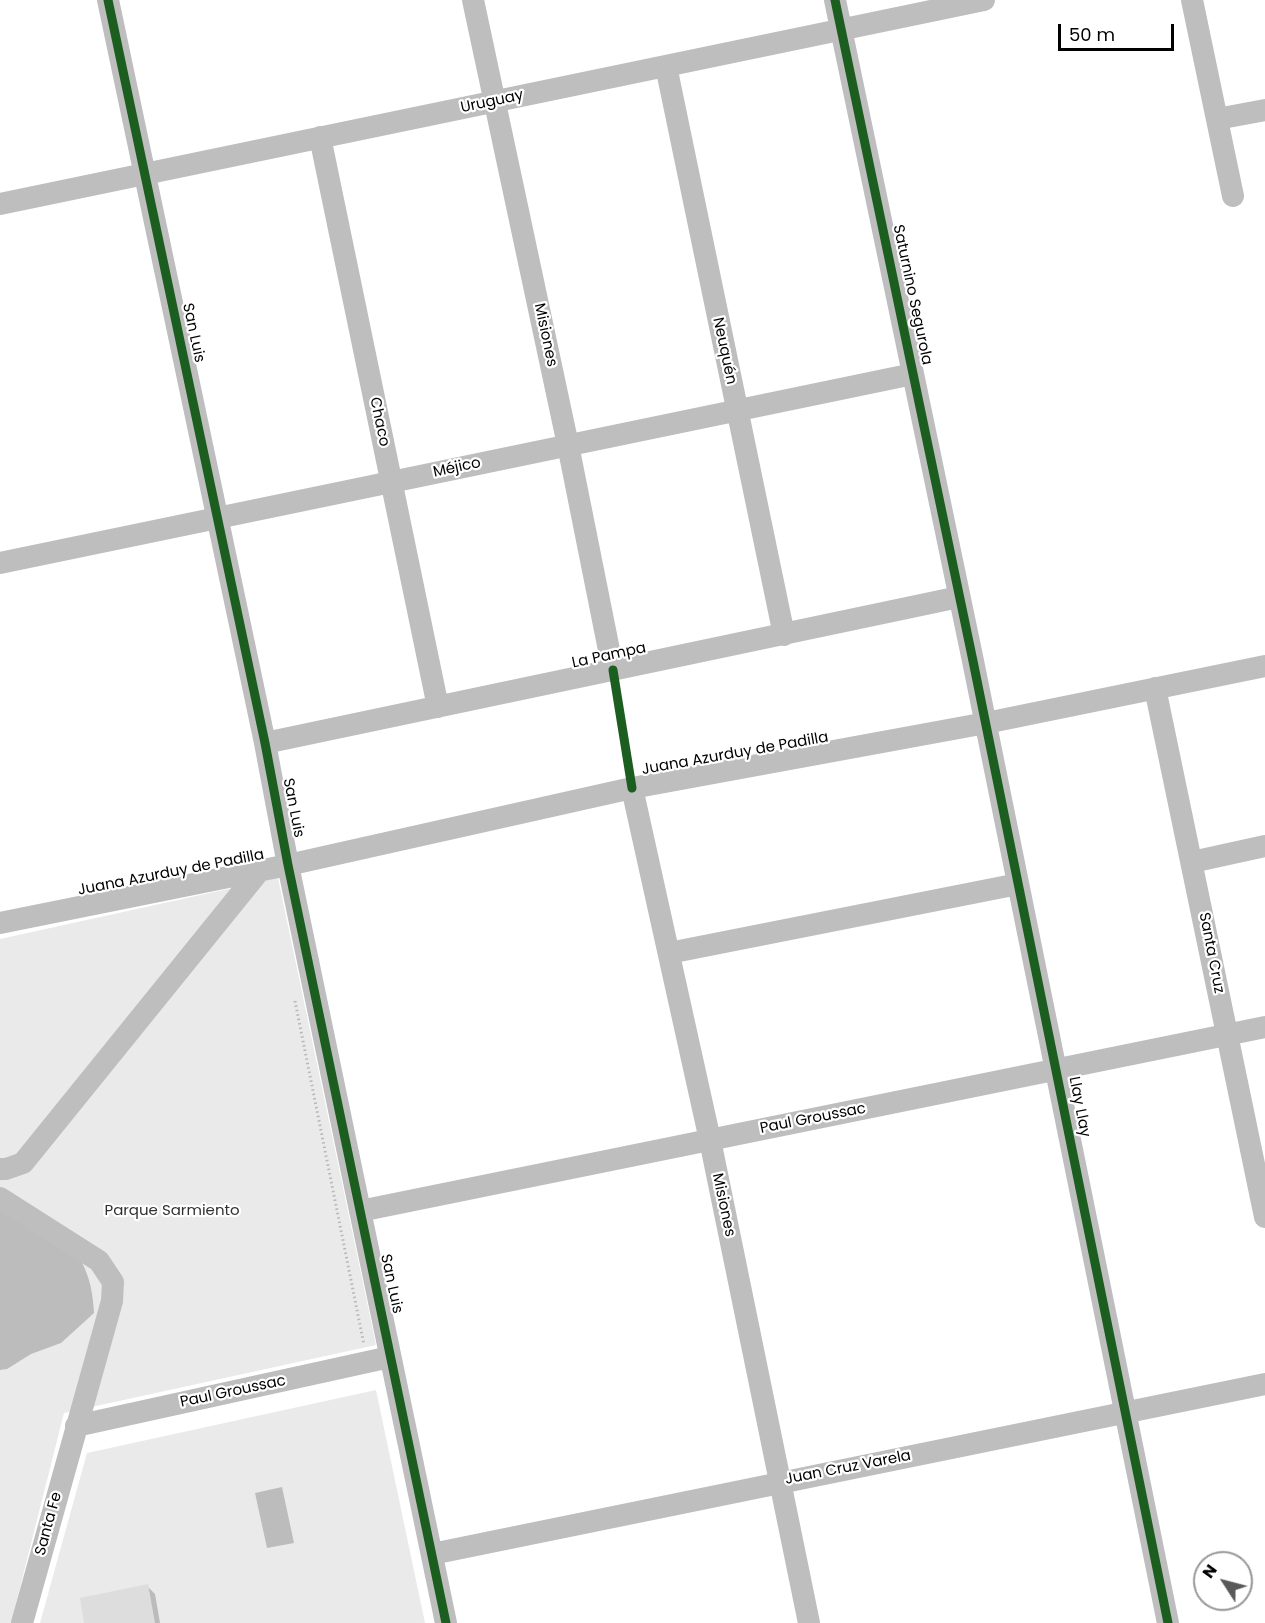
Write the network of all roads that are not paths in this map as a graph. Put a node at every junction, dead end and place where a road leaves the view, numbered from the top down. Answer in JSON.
{"nodes":[{"id":1,"x":108,"y":0,"type":"edge"},
{"id":2,"x":473,"y":0,"type":"edge"},
{"id":3,"x":835,"y":0,"type":"edge"},
{"id":4,"x":984,"y":0,"type":"edge"},
{"id":5,"x":1192,"y":0,"type":"edge"},
{"id":6,"x":841,"y":30,"type":"junction"},
{"id":7,"x":666,"y":66,"type":"junction"},
{"id":8,"x":495,"y":101,"type":"junction"},
{"id":9,"x":1265,"y":110,"type":"edge"},
{"id":10,"x":1217,"y":119,"type":"junction"},
{"id":11,"x":320,"y":137,"type":"junction"},
{"id":12,"x":145,"y":174,"type":"junction"},
{"id":13,"x":1233,"y":196,"type":"dead end"},
{"id":14,"x":0,"y":204,"type":"edge"},
{"id":15,"x":913,"y":374,"type":"junction"},
{"id":16,"x":736,"y":410,"type":"junction"},
{"id":17,"x":568,"y":445,"type":"junction"},
{"id":18,"x":392,"y":482,"type":"junction"},
{"id":19,"x":216,"y":518,"type":"junction"},
{"id":20,"x":0,"y":563,"type":"edge"},
{"id":21,"x":959,"y":597,"type":"junction"},
{"id":22,"x":784,"y":635,"type":"junction"},
{"id":23,"x":1265,"y":666,"type":"edge"},
{"id":24,"x":613,"y":670,"type":"junction"},
{"id":25,"x":1155,"y":688,"type":"junction"},
{"id":26,"x":438,"y":707,"type":"junction"},
{"id":27,"x":986,"y":723,"type":"junction"},
{"id":28,"x":265,"y":743,"type":"junction"},
{"id":29,"x":632,"y":788,"type":"junction"},
{"id":30,"x":1265,"y":846,"type":"edge"},
{"id":31,"x":1192,"y":862,"type":"junction"},
{"id":32,"x":288,"y":864,"type":"junction"},
{"id":33,"x":260,"y":870,"type":"junction"},
{"id":34,"x":1018,"y":884,"type":"junction"},
{"id":35,"x":0,"y":923,"type":"edge"},
{"id":36,"x":669,"y":953,"type":"junction"},
{"id":37,"x":1265,"y":1027,"type":"edge"},
{"id":38,"x":1227,"y":1035,"type":"junction"},
{"id":39,"x":1056,"y":1070,"type":"junction"},
{"id":40,"x":710,"y":1140,"type":"junction"},
{"id":41,"x":0,"y":1169,"type":"edge"},
{"id":42,"x":0,"y":1198,"type":"edge"},
{"id":43,"x":360,"y":1211,"type":"junction"},
{"id":44,"x":1265,"y":1217,"type":"edge"},
{"id":45,"x":390,"y":1358,"type":"junction"},
{"id":46,"x":1265,"y":1384,"type":"edge"},
{"id":47,"x":1125,"y":1412,"type":"junction"},
{"id":48,"x":76,"y":1426,"type":"junction"},
{"id":49,"x":780,"y":1482,"type":"junction"},
{"id":50,"x":432,"y":1554,"type":"junction"},
{"id":51,"x":22,"y":1623,"type":"edge"},
{"id":52,"x":446,"y":1623,"type":"edge"},
{"id":53,"x":809,"y":1623,"type":"edge"},
{"id":54,"x":1168,"y":1623,"type":"edge"}],
"edges":[{"from":1,"to":12,"type":"street","name":"San Luis"},
{"from":2,"to":8,"type":"street","name":"Misiones"},
{"from":3,"to":6,"type":"street","name":"Saturnino Segurola"},
{"from":4,"to":6,"type":"street","name":"Uruguay"},
{"from":5,"to":10,"type":"street"},
{"from":6,"to":7,"type":"street","name":"Uruguay"},
{"from":6,"to":15,"type":"street","name":"Saturnino Segurola"},
{"from":7,"to":8,"type":"street","name":"Uruguay"},
{"from":7,"to":16,"type":"street","name":"Neuquén"},
{"from":8,"to":11,"type":"street","name":"Uruguay"},
{"from":8,"to":17,"type":"street","name":"Misiones"},
{"from":9,"to":10,"type":"street"},
{"from":10,"to":13,"type":"street"},
{"from":11,"to":12,"type":"street","name":"Uruguay"},
{"from":11,"to":18,"type":"street","name":"Chaco"},
{"from":12,"to":14,"type":"street","name":"Uruguay"},
{"from":12,"to":19,"type":"street","name":"San Luis"},
{"from":15,"to":16,"type":"street","name":"Méjico"},
{"from":15,"to":21,"type":"street","name":"Saturnino Segurola"},
{"from":16,"to":17,"type":"street","name":"Méjico"},
{"from":16,"to":22,"type":"street","name":"Neuquén"},
{"from":17,"to":18,"type":"street","name":"Méjico"},
{"from":17,"to":24,"type":"street","name":"Misiones"},
{"from":18,"to":19,"type":"street","name":"Méjico"},
{"from":18,"to":26,"type":"street","name":"Chaco"},
{"from":19,"to":20,"type":"street","name":"Méjico"},
{"from":19,"to":28,"type":"street","name":"San Luis"},
{"from":21,"to":22,"type":"street","name":"La Pampa"},
{"from":21,"to":27,"type":"street","name":"Llay Llay"},
{"from":22,"to":24,"type":"street","name":"La Pampa"},
{"from":23,"to":25,"type":"street","name":"Juana Azurduy de Padilla"},
{"from":24,"to":26,"type":"street","name":"La Pampa"},
{"from":25,"to":27,"type":"street","name":"Juana Azurduy de Padilla"},
{"from":25,"to":31,"type":"street","name":"Santa Cruz"},
{"from":26,"to":28,"type":"street","name":"La Pampa"},
{"from":27,"to":29,"type":"street","name":"Juana Azurduy de Padilla"},
{"from":27,"to":34,"type":"street","name":"Llay Llay"},
{"from":28,"to":32,"type":"street","name":"San Luis"},
{"from":29,"to":32,"type":"street","name":"Juana Azurduy de Padilla"},
{"from":29,"to":36,"type":"street","name":"Misiones"},
{"from":30,"to":31,"type":"street"},
{"from":31,"to":38,"type":"street","name":"Santa Cruz"},
{"from":32,"to":33,"type":"street","name":"Juana Azurduy de Padilla"},
{"from":32,"to":43,"type":"street","name":"San Luis"},
{"from":33,"to":35,"type":"street","name":"Juana Azurduy de Padilla"},
{"from":33,"to":41,"type":"street"},
{"from":34,"to":36,"type":"street"},
{"from":34,"to":39,"type":"street","name":"Llay Llay"},
{"from":36,"to":40,"type":"street","name":"Misiones"},
{"from":37,"to":38,"type":"street","name":"Paul Groussac"},
{"from":38,"to":39,"type":"street","name":"Paul Groussac"},
{"from":38,"to":44,"type":"street","name":"Santa Cruz"},
{"from":39,"to":40,"type":"street","name":"Paul Groussac"},
{"from":39,"to":47,"type":"street","name":"Llay Llay"},
{"from":40,"to":43,"type":"street","name":"Paul Groussac"},
{"from":40,"to":49,"type":"street","name":"Misiones"},
{"from":42,"to":48,"type":"street","name":"Santa Fe"},
{"from":43,"to":45,"type":"street","name":"San Luis"},
{"from":45,"to":48,"type":"street","name":"Paul Groussac"},
{"from":45,"to":50,"type":"street","name":"San Luis"},
{"from":46,"to":47,"type":"street","name":"Juan Cruz Varela"},
{"from":47,"to":49,"type":"street","name":"Juan Cruz Varela"},
{"from":47,"to":54,"type":"street","name":"Llay Llay"},
{"from":48,"to":51,"type":"street","name":"Santa Fe"},
{"from":49,"to":50,"type":"street","name":"Juan Cruz Varela"},
{"from":49,"to":53,"type":"street","name":"Misiones"},
{"from":50,"to":52,"type":"street","name":"San Luis"}]}
